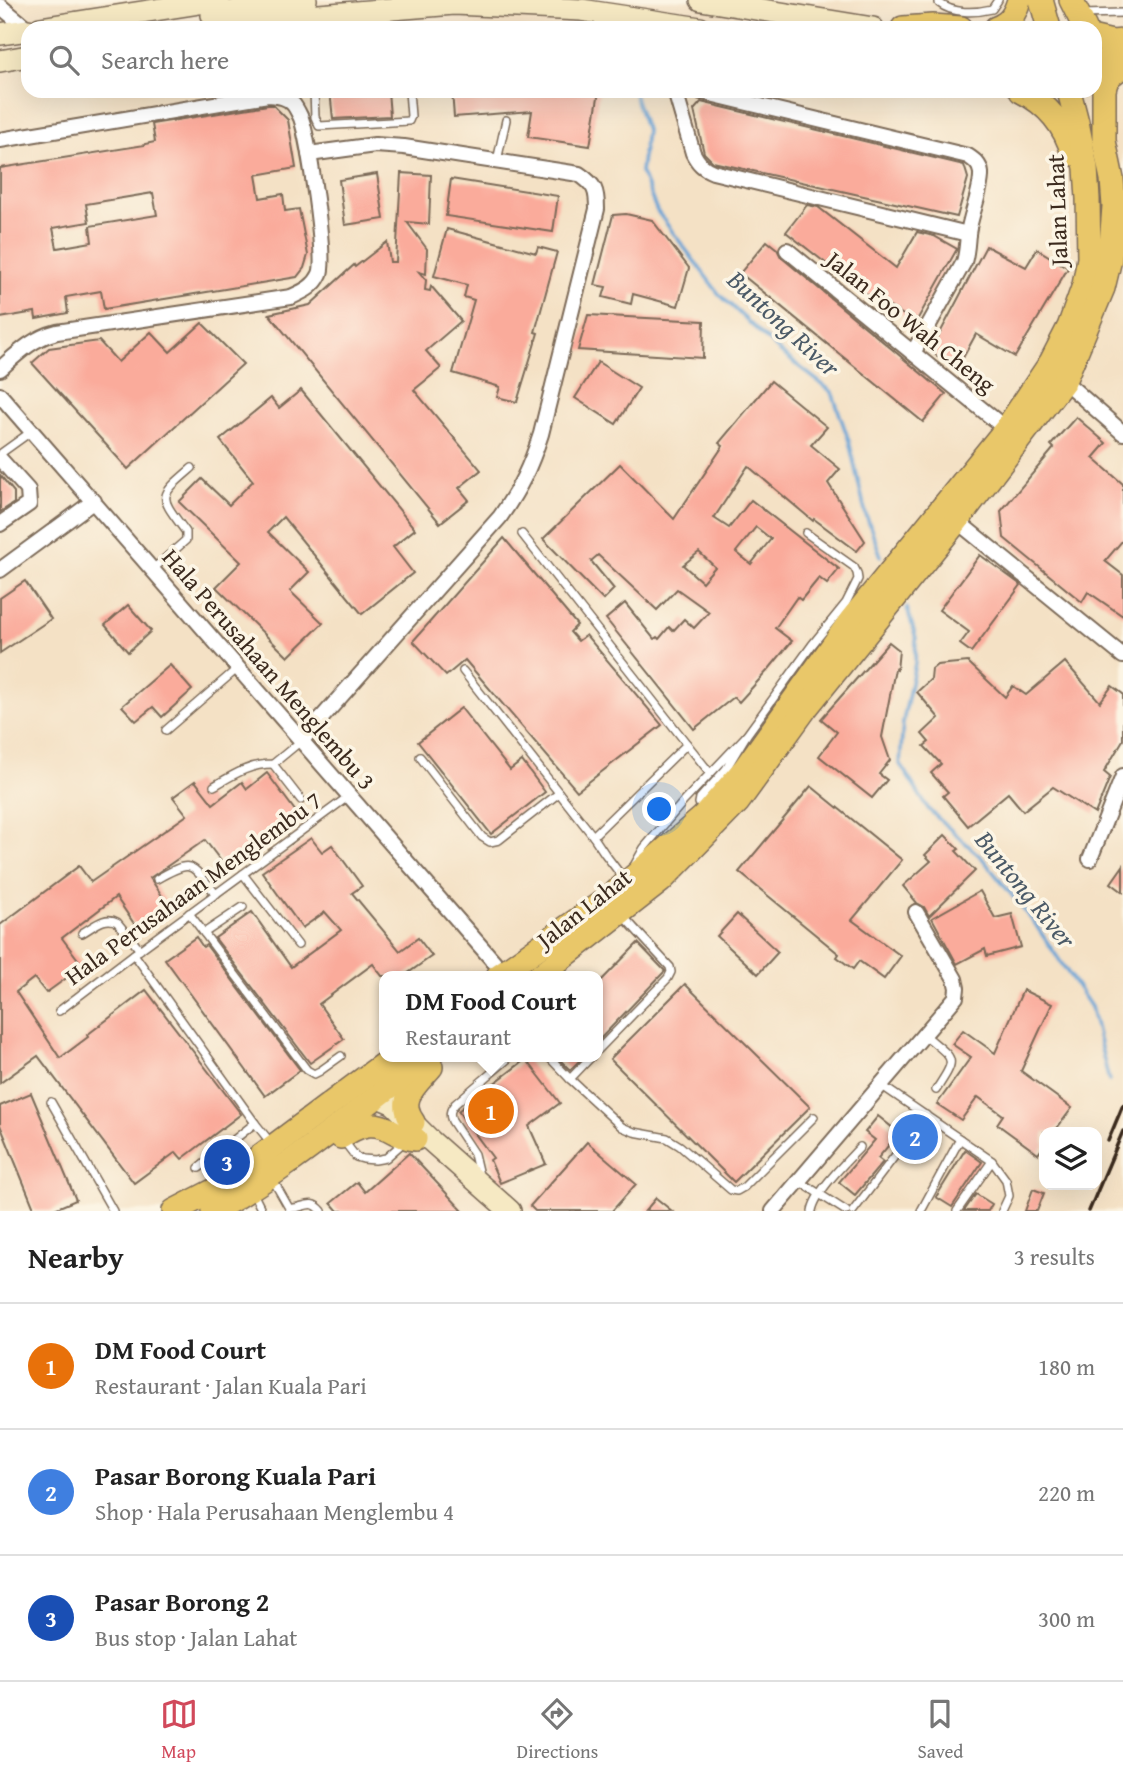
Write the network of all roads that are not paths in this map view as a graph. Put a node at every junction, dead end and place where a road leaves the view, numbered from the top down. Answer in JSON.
{"nodes":[{"id":1,"x":219,"y":0,"type":"edge"},
{"id":2,"x":296,"y":0,"type":"edge"},
{"id":3,"x":490,"y":0,"type":"edge"},
{"id":4,"x":701,"y":0,"type":"edge"},
{"id":5,"x":939,"y":0,"type":"edge"},
{"id":6,"x":998,"y":0,"type":"edge"},
{"id":7,"x":1018,"y":0,"type":"edge"},
{"id":8,"x":1041,"y":0,"type":"edge"},
{"id":9,"x":0,"y":6,"type":"edge"},
{"id":10,"x":513,"y":7,"type":"junction"},
{"id":11,"x":1123,"y":13,"type":"edge"},
{"id":12,"x":1078,"y":14,"type":"edge"},
{"id":13,"x":85,"y":21,"type":"edge"},
{"id":14,"x":174,"y":21,"type":"edge"},
{"id":15,"x":271,"y":21,"type":"edge"},
{"id":16,"x":634,"y":21,"type":"edge"},
{"id":17,"x":830,"y":21,"type":"edge"},
{"id":18,"x":1009,"y":21,"type":"edge"},
{"id":19,"x":1047,"y":21,"type":"edge"},
{"id":20,"x":21,"y":23,"type":"edge"},
{"id":21,"x":21,"y":30,"type":"edge"},
{"id":22,"x":0,"y":34,"type":"edge"},
{"id":23,"x":1102,"y":40,"type":"edge"},
{"id":24,"x":1123,"y":41,"type":"edge"},
{"id":25,"x":21,"y":47,"type":"edge"},
{"id":26,"x":0,"y":51,"type":"edge"},
{"id":27,"x":1123,"y":54,"type":"edge"},
{"id":28,"x":21,"y":57,"type":"edge"},
{"id":29,"x":0,"y":61,"type":"edge"},
{"id":30,"x":1102,"y":62,"type":"edge"},
{"id":31,"x":1123,"y":66,"type":"edge"},
{"id":32,"x":250,"y":98,"type":"edge"},
{"id":33,"x":289,"y":98,"type":"edge"},
{"id":34,"x":314,"y":98,"type":"edge"},
{"id":35,"x":410,"y":98,"type":"edge"},
{"id":36,"x":677,"y":98,"type":"edge"},
{"id":37,"x":727,"y":98,"type":"edge"},
{"id":38,"x":1033,"y":98,"type":"edge"},
{"id":39,"x":1071,"y":98,"type":"edge"},
{"id":40,"x":1087,"y":98,"type":"edge"},
{"id":41,"x":506,"y":120,"type":"dead end"},
{"id":42,"x":0,"y":140,"type":"edge"},
{"id":43,"x":1104,"y":141,"type":"junction"},
{"id":44,"x":309,"y":154,"type":"junction"},
{"id":45,"x":496,"y":162,"type":"junction"},
{"id":46,"x":1088,"y":200,"type":"junction"},
{"id":47,"x":1118,"y":220,"type":"edge"},
{"id":48,"x":968,"y":234,"type":"junction"},
{"id":49,"x":787,"y":250,"type":"dead end"},
{"id":50,"x":913,"y":353,"type":"junction"},
{"id":51,"x":0,"y":369,"type":"edge"},
{"id":52,"x":1064,"y":381,"type":"junction"},
{"id":53,"x":0,"y":395,"type":"edge"},
{"id":54,"x":1006,"y":429,"type":"junction"},
{"id":55,"x":1122,"y":430,"type":"edge"},
{"id":56,"x":32,"y":431,"type":"junction"},
{"id":57,"x":0,"y":457,"type":"edge"},
{"id":58,"x":192,"y":468,"type":"dead end"},
{"id":59,"x":94,"y":501,"type":"junction"},
{"id":60,"x":957,"y":521,"type":"junction"},
{"id":61,"x":0,"y":524,"type":"edge"},
{"id":62,"x":806,"y":533,"type":"dead end"},
{"id":63,"x":522,"y":534,"type":"dead end"},
{"id":64,"x":153,"y":569,"type":"junction"},
{"id":65,"x":0,"y":570,"type":"edge"},
{"id":66,"x":1123,"y":656,"type":"edge"},
{"id":67,"x":239,"y":667,"type":"junction"},
{"id":68,"x":463,"y":671,"type":"dead end"},
{"id":69,"x":166,"y":730,"type":"dead end"},
{"id":70,"x":746,"y":736,"type":"junction"},
{"id":71,"x":302,"y":740,"type":"junction"},
{"id":72,"x":687,"y":744,"type":"junction"},
{"id":73,"x":420,"y":757,"type":"dead end"},
{"id":74,"x":272,"y":764,"type":"junction"},
{"id":75,"x":710,"y":773,"type":"junction"},
{"id":76,"x":1123,"y":776,"type":"edge"},
{"id":77,"x":214,"y":786,"type":"dead end"},
{"id":78,"x":559,"y":793,"type":"junction"},
{"id":79,"x":349,"y":796,"type":"junction"},
{"id":80,"x":301,"y":800,"type":"dead end"},
{"id":81,"x":715,"y":803,"type":"junction"},
{"id":82,"x":593,"y":836,"type":"junction"},
{"id":83,"x":1090,"y":859,"type":"dead end"},
{"id":84,"x":243,"y":874,"type":"junction"},
{"id":85,"x":157,"y":879,"type":"dead end"},
{"id":86,"x":627,"y":883,"type":"junction"},
{"id":87,"x":216,"y":894,"type":"junction"},
{"id":88,"x":243,"y":906,"type":"dead end"},
{"id":89,"x":916,"y":912,"type":"dead end"},
{"id":90,"x":189,"y":913,"type":"junction"},
{"id":91,"x":620,"y":913,"type":"junction"},
{"id":92,"x":82,"y":933,"type":"dead end"},
{"id":93,"x":204,"y":933,"type":"junction"},
{"id":94,"x":298,"y":945,"type":"dead end"},
{"id":95,"x":137,"y":952,"type":"junction"},
{"id":96,"x":499,"y":971,"type":"edge"},
{"id":97,"x":506,"y":971,"type":"edge"},
{"id":98,"x":545,"y":971,"type":"edge"},
{"id":99,"x":59,"y":1011,"type":"dead end"},
{"id":100,"x":925,"y":1035,"type":"junction"},
{"id":101,"x":603,"y":1045,"type":"edge"},
{"id":102,"x":341,"y":1056,"type":"dead end"},
{"id":103,"x":386,"y":1062,"type":"edge"},
{"id":104,"x":403,"y":1062,"type":"edge"},
{"id":105,"x":424,"y":1062,"type":"edge"},
{"id":106,"x":436,"y":1062,"type":"edge"},
{"id":107,"x":504,"y":1062,"type":"edge"},
{"id":108,"x":554,"y":1062,"type":"edge"},
{"id":109,"x":586,"y":1062,"type":"edge"},
{"id":110,"x":570,"y":1079,"type":"junction"},
{"id":111,"x":881,"y":1085,"type":"junction"},
{"id":112,"x":936,"y":1090,"type":"dead end"},
{"id":113,"x":378,"y":1097,"type":"junction"},
{"id":114,"x":51,"y":1102,"type":"dead end"},
{"id":115,"x":926,"y":1115,"type":"junction"},
{"id":116,"x":814,"y":1117,"type":"dead end"},
{"id":117,"x":255,"y":1123,"type":"junction"},
{"id":118,"x":412,"y":1133,"type":"junction"},
{"id":119,"x":341,"y":1136,"type":"junction"},
{"id":120,"x":961,"y":1139,"type":"junction"},
{"id":121,"x":274,"y":1146,"type":"junction"},
{"id":122,"x":860,"y":1147,"type":"dead end"},
{"id":123,"x":992,"y":1161,"type":"junction"},
{"id":124,"x":198,"y":1168,"type":"dead end"},
{"id":125,"x":273,"y":1180,"type":"junction"},
{"id":126,"x":798,"y":1180,"type":"junction"},
{"id":127,"x":481,"y":1186,"type":"junction"},
{"id":128,"x":819,"y":1194,"type":"junction"},
{"id":129,"x":244,"y":1196,"type":"edge"},
{"id":130,"x":113,"y":1211,"type":"edge"},
{"id":131,"x":174,"y":1211,"type":"edge"},
{"id":132,"x":213,"y":1211,"type":"edge"},
{"id":133,"x":322,"y":1211,"type":"edge"},
{"id":134,"x":497,"y":1211,"type":"edge"},
{"id":135,"x":510,"y":1211,"type":"edge"},
{"id":136,"x":773,"y":1211,"type":"edge"},
{"id":137,"x":812,"y":1211,"type":"edge"},
{"id":138,"x":846,"y":1211,"type":"edge"},
{"id":139,"x":853,"y":1211,"type":"edge"},
{"id":140,"x":921,"y":1211,"type":"edge"},
{"id":141,"x":957,"y":1211,"type":"edge"},
{"id":142,"x":1002,"y":1211,"type":"edge"}],
"edges":[{"from":1,"to":13,"type":"main road"},
{"from":2,"to":14,"type":"main road"},
{"from":3,"to":10,"type":"main road"},
{"from":4,"to":17,"type":"main road"},
{"from":5,"to":6,"type":"lane"},
{"from":7,"to":18,"type":"main road"},
{"from":8,"to":19,"type":"main road"},
{"from":9,"to":20,"type":"street"},
{"from":10,"to":15,"type":"main road"},
{"from":10,"to":16,"type":"main road"},
{"from":11,"to":12,"type":"lane"},
{"from":21,"to":22,"type":"main road"},
{"from":23,"to":24,"type":"main road"},
{"from":25,"to":26,"type":"main road"},
{"from":27,"to":30,"type":"main road"},
{"from":28,"to":29,"type":"main road"},
{"from":31,"to":43,"type":"main road"},
{"from":32,"to":42,"type":"street"},
{"from":33,"to":44,"type":"street"},
{"from":34,"to":35,"type":"lane"},
{"from":36,"to":48,"type":"street"},
{"from":37,"to":48,"type":"street"},
{"from":38,"to":46,"type":"main road"},
{"from":39,"to":46,"type":"main road","name":"Jalan Lahat"},
{"from":40,"to":43,"type":"main road"},
{"from":41,"to":45,"type":"lane"},
{"from":43,"to":47,"type":"main road","name":"Jalan Lahat"},
{"from":44,"to":45,"type":"street"},
{"from":44,"to":51,"type":"street"},
{"from":45,"to":71,"type":"street"},
{"from":46,"to":54,"type":"main road","name":"Jalan Lahat"},
{"from":47,"to":52,"type":"main road","name":"Jalan Lahat"},
{"from":48,"to":50,"type":"street"},
{"from":49,"to":50,"type":"street","name":"Jalan Foo Wah Cheng"},
{"from":50,"to":54,"type":"street","name":"Jalan Foo Wah Cheng"},
{"from":52,"to":55,"type":"street"},
{"from":52,"to":60,"type":"main road","name":"Jalan Lahat"},
{"from":53,"to":56,"type":"street","name":"Hala Perusahaan Menglembu 3"},
{"from":54,"to":81,"type":"main road","name":"Jalan Lahat"},
{"from":56,"to":57,"type":"lane"},
{"from":56,"to":59,"type":"street","name":"Hala Perusahaan Menglembu 3"},
{"from":57,"to":61,"type":"street"},
{"from":58,"to":64,"type":"lane"},
{"from":59,"to":64,"type":"street","name":"Hala Perusahaan Menglembu 3"},
{"from":59,"to":65,"type":"street"},
{"from":60,"to":66,"type":"street"},
{"from":60,"to":91,"type":"main road","name":"Jalan Lahat"},
{"from":62,"to":70,"type":"lane"},
{"from":63,"to":72,"type":"lane"},
{"from":64,"to":67,"type":"street","name":"Hala Perusahaan Menglembu 3"},
{"from":67,"to":69,"type":"lane"},
{"from":67,"to":71,"type":"street","name":"Hala Perusahaan Menglembu 3"},
{"from":68,"to":78,"type":"lane"},
{"from":70,"to":75,"type":"lane"},
{"from":70,"to":81,"type":"lane"},
{"from":71,"to":74,"type":"lane"},
{"from":71,"to":79,"type":"street","name":"Hala Perusahaan Menglembu 3"},
{"from":72,"to":75,"type":"lane"},
{"from":72,"to":82,"type":"lane"},
{"from":73,"to":78,"type":"lane"},
{"from":74,"to":77,"type":"lane"},
{"from":74,"to":80,"type":"lane"},
{"from":75,"to":86,"type":"lane"},
{"from":76,"to":83,"type":"street"},
{"from":78,"to":82,"type":"lane"},
{"from":79,"to":84,"type":"lane","name":"Hala Perusahaan Menglembu 7"},
{"from":79,"to":96,"type":"street","name":"Hala Perusahaan Menglembu 3"},
{"from":81,"to":86,"type":"main road","name":"Jalan Lahat"},
{"from":82,"to":86,"type":"lane"},
{"from":84,"to":87,"type":"lane","name":"Hala Perusahaan Menglembu 7"},
{"from":84,"to":94,"type":"lane"},
{"from":85,"to":87,"type":"lane"},
{"from":86,"to":97,"type":"main road","name":"Jalan Lahat"},
{"from":87,"to":90,"type":"lane","name":"Hala Perusahaan Menglembu 7"},
{"from":88,"to":93,"type":"lane"},
{"from":89,"to":100,"type":"street"},
{"from":90,"to":93,"type":"lane"},
{"from":90,"to":95,"type":"lane","name":"Hala Perusahaan Menglembu 7"},
{"from":91,"to":98,"type":"main road","name":"Jalan Lahat"},
{"from":91,"to":101,"type":"lane"},
{"from":92,"to":95,"type":"lane"},
{"from":93,"to":102,"type":"lane"},
{"from":95,"to":99,"type":"lane","name":"Hala Perusahaan Menglembu 7"},
{"from":95,"to":117,"type":"lane"},
{"from":100,"to":111,"type":"street"},
{"from":100,"to":112,"type":"lane"},
{"from":103,"to":121,"type":"main road"},
{"from":104,"to":113,"type":"main road"},
{"from":105,"to":113,"type":"main road"},
{"from":106,"to":118,"type":"main road"},
{"from":107,"to":127,"type":"lane"},
{"from":108,"to":110,"type":"lane"},
{"from":109,"to":110,"type":"lane"},
{"from":110,"to":116,"type":"lane"},
{"from":111,"to":115,"type":"lane"},
{"from":111,"to":126,"type":"street"},
{"from":113,"to":118,"type":"main road"},
{"from":113,"to":129,"type":"main road"},
{"from":114,"to":130,"type":"lane"},
{"from":115,"to":120,"type":"lane"},
{"from":115,"to":139,"type":"lane"},
{"from":117,"to":121,"type":"lane"},
{"from":117,"to":124,"type":"lane"},
{"from":118,"to":119,"type":"main road"},
{"from":118,"to":119,"type":"lane"},
{"from":118,"to":127,"type":"main road"},
{"from":118,"to":134,"type":"main road"},
{"from":119,"to":125,"type":"main road"},
{"from":120,"to":123,"type":"lane"},
{"from":120,"to":140,"type":"lane"},
{"from":121,"to":129,"type":"main road"},
{"from":122,"to":128,"type":"lane"},
{"from":123,"to":141,"type":"lane"},
{"from":123,"to":142,"type":"lane"},
{"from":125,"to":129,"type":"main road"},
{"from":125,"to":133,"type":"lane"},
{"from":126,"to":128,"type":"lane"},
{"from":126,"to":136,"type":"street"},
{"from":127,"to":135,"type":"main road"},
{"from":128,"to":137,"type":"lane"},
{"from":128,"to":138,"type":"lane"},
{"from":129,"to":131,"type":"main road"},
{"from":129,"to":132,"type":"main road"}]}
